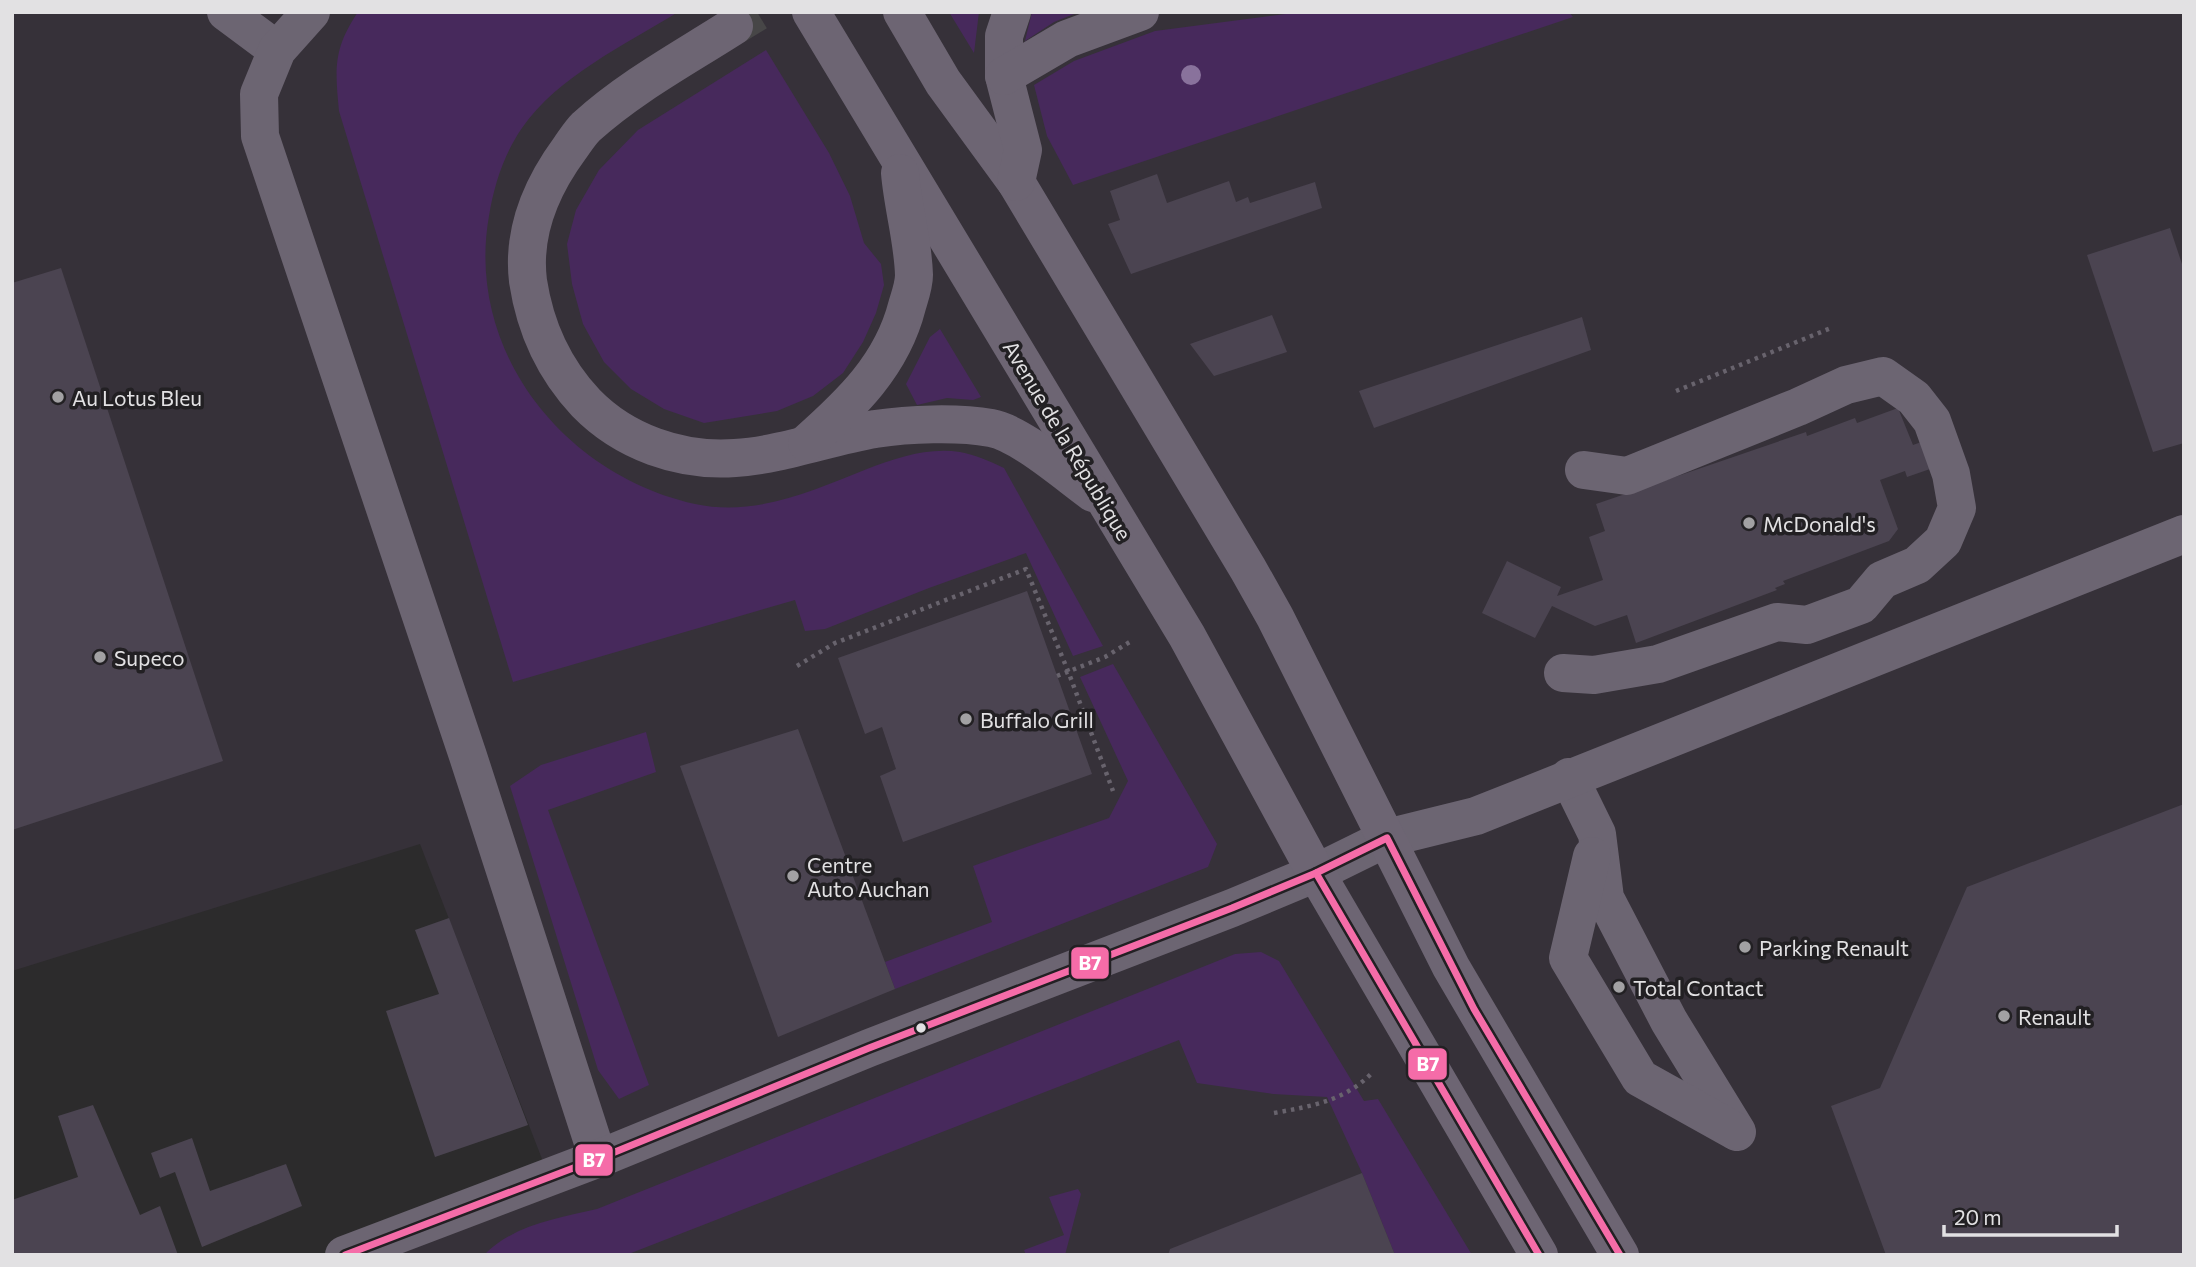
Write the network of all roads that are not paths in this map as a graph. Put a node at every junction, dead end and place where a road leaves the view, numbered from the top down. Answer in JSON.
{"nodes":[{"id":1,"x":226,"y":12,"type":"edge"},
{"id":2,"x":311,"y":12,"type":"edge"},
{"id":3,"x":811,"y":12,"type":"edge"},
{"id":4,"x":902,"y":12,"type":"edge"},
{"id":5,"x":1012,"y":12,"type":"edge"},
{"id":6,"x":1140,"y":12,"type":"edge"},
{"id":7,"x":734,"y":26,"type":"tunnel mouth"},
{"id":8,"x":277,"y":51,"type":"junction"},
{"id":9,"x":1004,"y":76,"type":"junction"},
{"id":10,"x":899,"y":159,"type":"junction"},
{"id":11,"x":1016,"y":183,"type":"junction"},
{"id":12,"x":806,"y":444,"type":"junction"},
{"id":13,"x":1584,"y":470,"type":"dead end"},
{"id":14,"x":1103,"y":500,"type":"junction"},
{"id":15,"x":2184,"y":534,"type":"edge"},
{"id":16,"x":1563,"y":673,"type":"dead end"},
{"id":17,"x":1569,"y":777,"type":"junction"},
{"id":18,"x":1597,"y":834,"type":"junction"},
{"id":19,"x":1387,"y":838,"type":"junction"},
{"id":20,"x":1316,"y":873,"type":"junction"},
{"id":21,"x":598,"y":1158,"type":"junction"},
{"id":22,"x":425,"y":1240,"type":"edge"},
{"id":23,"x":344,"y":1255,"type":"edge"},
{"id":24,"x":1539,"y":1255,"type":"edge"},
{"id":25,"x":1620,"y":1255,"type":"edge"}],
"edges":[{"from":1,"to":8,"type":"street"},
{"from":2,"to":8,"type":"street"},
{"from":3,"to":10,"type":"main road","name":"Avenue de la République"},
{"from":4,"to":11,"type":"main road"},
{"from":5,"to":9,"type":"main road"},
{"from":6,"to":9,"type":"main road"},
{"from":7,"to":12,"type":"main road"},
{"from":8,"to":21,"type":"street"},
{"from":9,"to":11,"type":"main road"},
{"from":10,"to":12,"type":"main road"},
{"from":10,"to":14,"type":"main road","name":"Avenue de la République"},
{"from":11,"to":19,"type":"main road"},
{"from":12,"to":14,"type":"main road"},
{"from":13,"to":16,"type":"street"},
{"from":14,"to":20,"type":"main road","name":"Avenue de la République"},
{"from":15,"to":17,"type":"street"},
{"from":17,"to":18,"type":"street"},
{"from":17,"to":19,"type":"street"},
{"from":18,"to":18,"type":"street"},
{"from":19,"to":20,"type":"street"},
{"from":19,"to":25,"type":"main road"},
{"from":20,"to":21,"type":"street"},
{"from":20,"to":24,"type":"main road","name":"Avenue de la République"},
{"from":21,"to":22,"type":"street"},
{"from":22,"to":23,"type":"street"}]}
